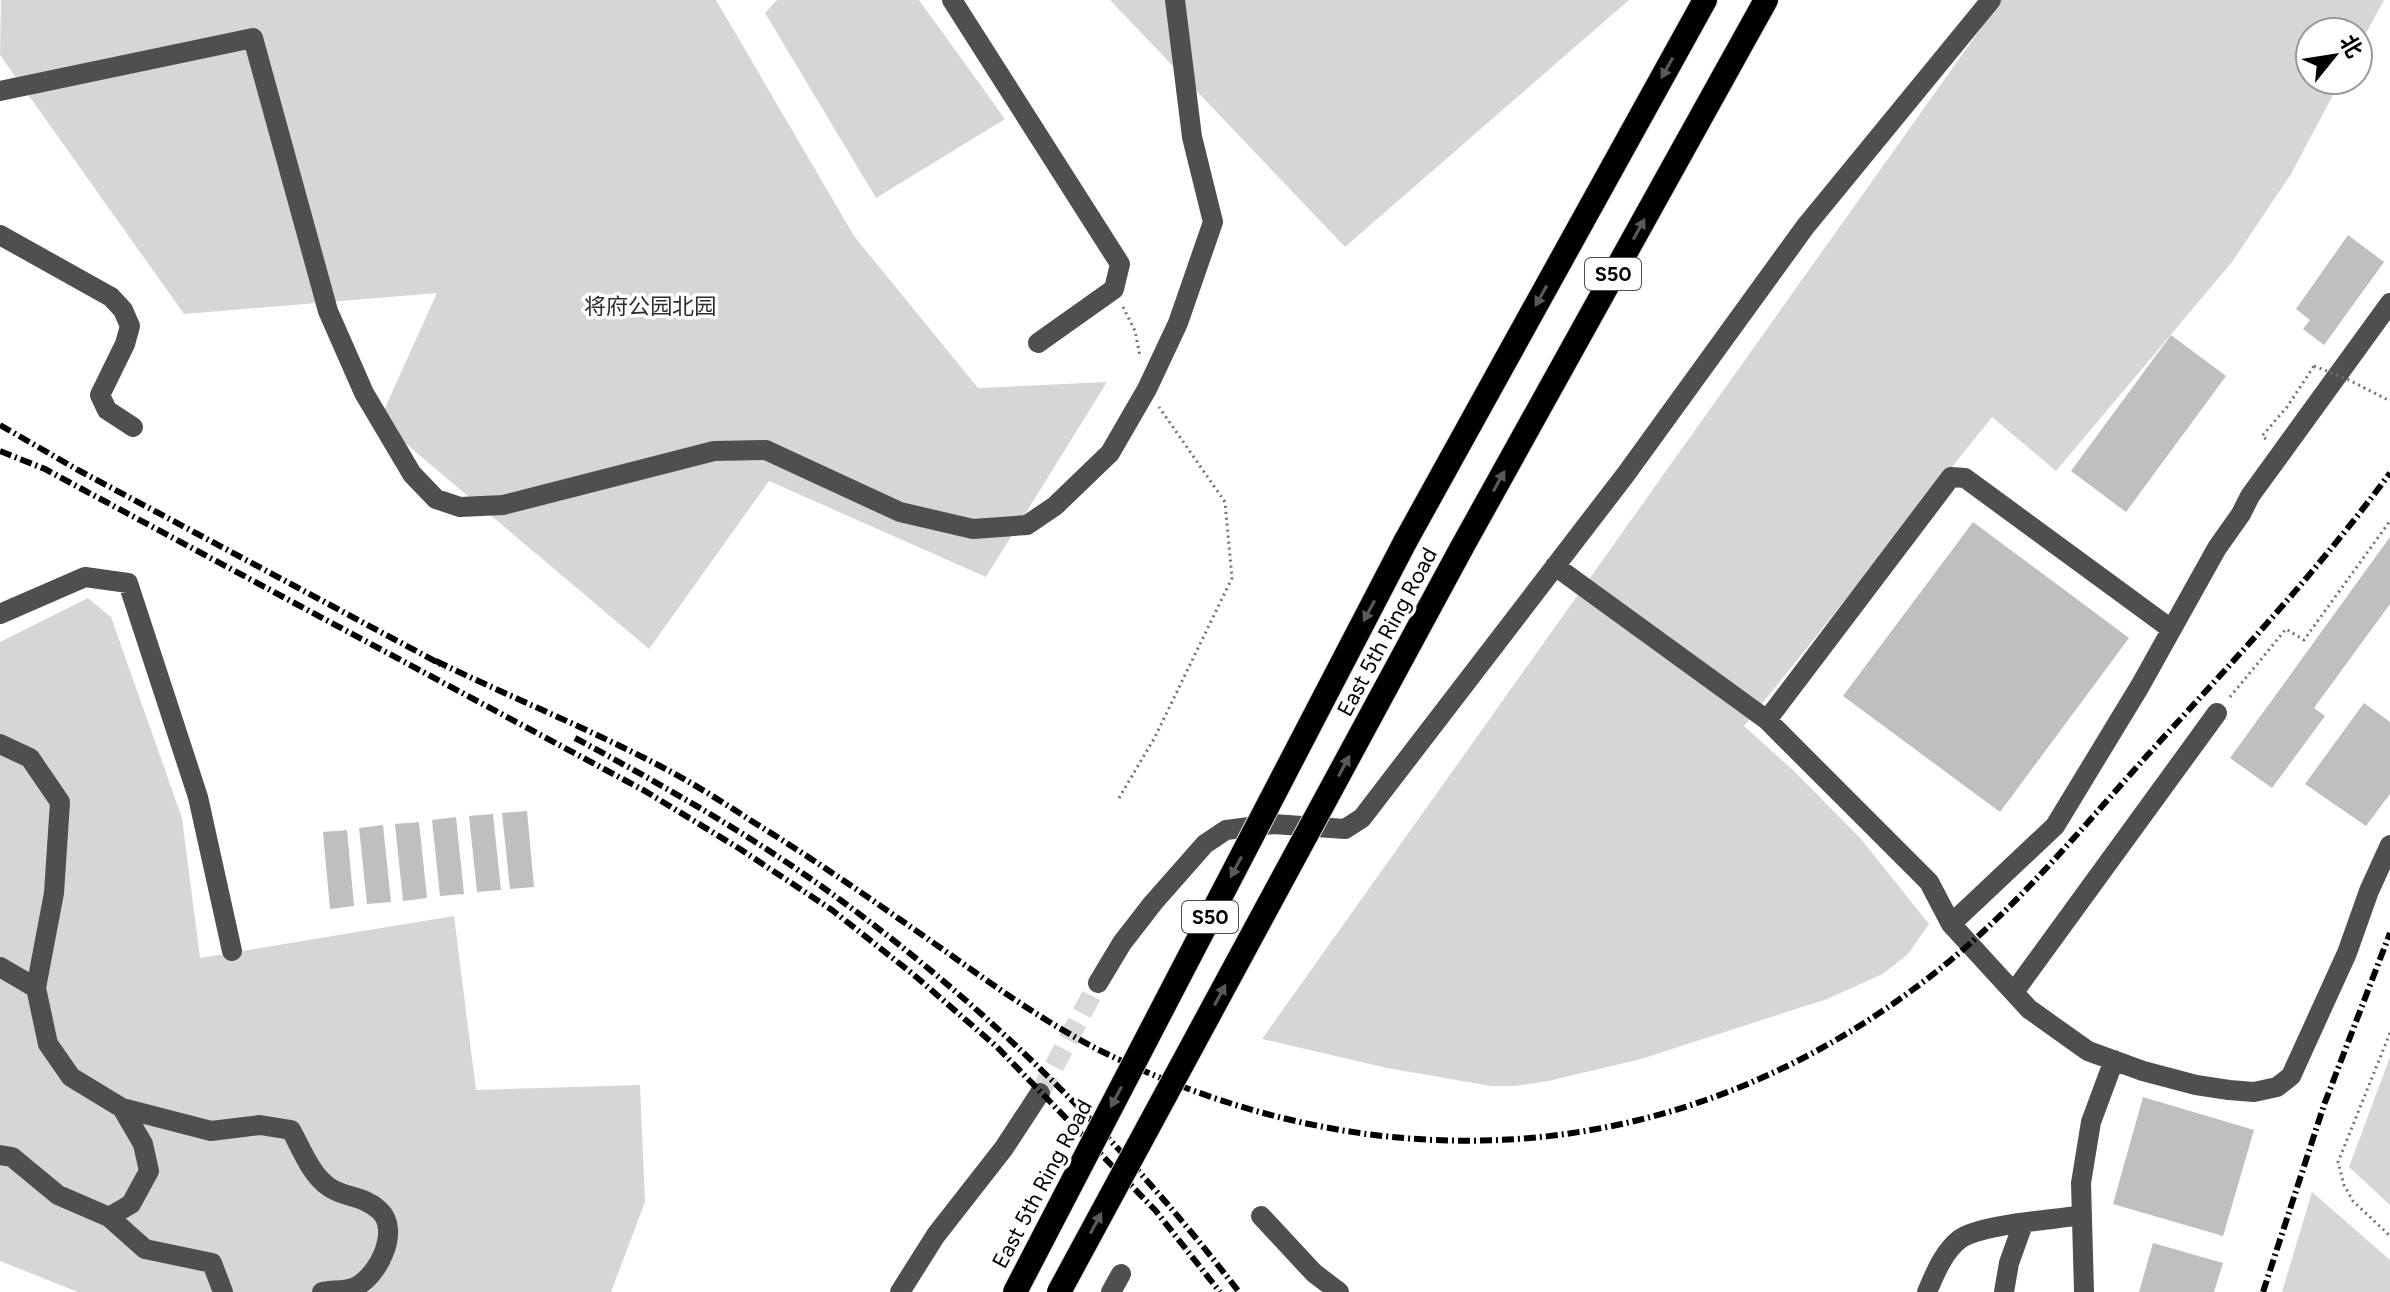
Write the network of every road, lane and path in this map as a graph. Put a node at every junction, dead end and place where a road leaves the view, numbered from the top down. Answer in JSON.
{"nodes":[{"id":1,"x":952,"y":0,"type":"edge"},
{"id":2,"x":1175,"y":0,"type":"edge"},
{"id":3,"x":1705,"y":0,"type":"edge"},
{"id":4,"x":1766,"y":0,"type":"edge"},
{"id":5,"x":1991,"y":0,"type":"edge"},
{"id":6,"x":0,"y":91,"type":"edge"},
{"id":7,"x":0,"y":235,"type":"edge"},
{"id":8,"x":1114,"y":289,"type":"junction"},
{"id":9,"x":2390,"y":303,"type":"edge"},
{"id":10,"x":1038,"y":343,"type":"dead end"},
{"id":11,"x":1147,"y":389,"type":"junction"},
{"id":12,"x":2390,"y":401,"type":"edge"},
{"id":13,"x":133,"y":427,"type":"dead end"},
{"id":14,"x":2262,"y":436,"type":"dead end"},
{"id":15,"x":2390,"y":521,"type":"edge"},
{"id":16,"x":1555,"y":566,"type":"junction"},
{"id":17,"x":0,"y":614,"type":"edge"},
{"id":18,"x":2171,"y":629,"type":"junction"},
{"id":19,"x":2217,"y":713,"type":"joint"},
{"id":20,"x":1767,"y":720,"type":"junction"},
{"id":21,"x":0,"y":744,"type":"edge"},
{"id":22,"x":1119,"y":798,"type":"dead end"},
{"id":23,"x":2390,"y":845,"type":"edge"},
{"id":24,"x":1951,"y":924,"type":"junction"},
{"id":25,"x":232,"y":951,"type":"dead end"},
{"id":26,"x":0,"y":967,"type":"edge"},
{"id":27,"x":1098,"y":983,"type":"tunnel mouth"},
{"id":28,"x":36,"y":988,"type":"junction"},
{"id":29,"x":2014,"y":992,"type":"junction"},
{"id":30,"x":2390,"y":1033,"type":"edge"},
{"id":31,"x":2114,"y":1060,"type":"junction"},
{"id":32,"x":1040,"y":1093,"type":"tunnel mouth"},
{"id":33,"x":122,"y":1108,"type":"junction"},
{"id":34,"x":0,"y":1155,"type":"edge"},
{"id":35,"x":2082,"y":1215,"type":"junction"},
{"id":36,"x":1261,"y":1216,"type":"dead end"},
{"id":37,"x":109,"y":1217,"type":"junction"},
{"id":38,"x":2023,"y":1224,"type":"junction"},
{"id":39,"x":2390,"y":1236,"type":"edge"},
{"id":40,"x":225,"y":1291,"type":"edge"},
{"id":41,"x":322,"y":1292,"type":"edge"},
{"id":42,"x":900,"y":1292,"type":"edge"},
{"id":43,"x":1015,"y":1292,"type":"edge"},
{"id":44,"x":1059,"y":1292,"type":"edge"},
{"id":45,"x":1339,"y":1292,"type":"edge"},
{"id":46,"x":1927,"y":1292,"type":"edge"},
{"id":47,"x":2004,"y":1292,"type":"edge"},
{"id":48,"x":2084,"y":1292,"type":"edge"}],
"edges":[{"from":1,"to":8,"type":"street"},
{"from":2,"to":11,"type":"street"},
{"from":3,"to":43,"type":"highway","name":"East 5th Ring Road","number":"S50","one_way":true,"bridge":true},
{"from":44,"to":4,"type":"highway","name":"East 5th Ring Road","number":"S50","one_way":true,"bridge":true},
{"from":5,"to":16,"type":"street"},
{"from":6,"to":11,"type":"street"},
{"from":7,"to":13,"type":"street"},
{"from":8,"to":10,"type":"street"},
{"from":8,"to":11,"type":"path"},
{"from":9,"to":18,"type":"street"},
{"from":11,"to":22,"type":"path"},
{"from":12,"to":14,"type":"path","bridge":true},
{"from":15,"to":19,"type":"path"},
{"from":16,"to":20,"type":"street"},
{"from":16,"to":27,"type":"street"},
{"from":17,"to":25,"type":"street"},
{"from":18,"to":20,"type":"street"},
{"from":18,"to":24,"type":"street"},
{"from":19,"to":29,"type":"street"},
{"from":20,"to":24,"type":"street"},
{"from":21,"to":28,"type":"street"},
{"from":23,"to":31,"type":"street"},
{"from":24,"to":29,"type":"street"},
{"from":26,"to":28,"type":"street"},
{"from":28,"to":33,"type":"street"},
{"from":29,"to":31,"type":"street"},
{"from":30,"to":39,"type":"path"},
{"from":31,"to":35,"type":"street"},
{"from":32,"to":42,"type":"street"},
{"from":33,"to":37,"type":"street"},
{"from":33,"to":41,"type":"street"},
{"from":34,"to":37,"type":"street"},
{"from":35,"to":38,"type":"street"},
{"from":35,"to":48,"type":"street"},
{"from":36,"to":45,"type":"street"},
{"from":37,"to":40,"type":"street"},
{"from":38,"to":46,"type":"street"},
{"from":38,"to":47,"type":"street"}]}
